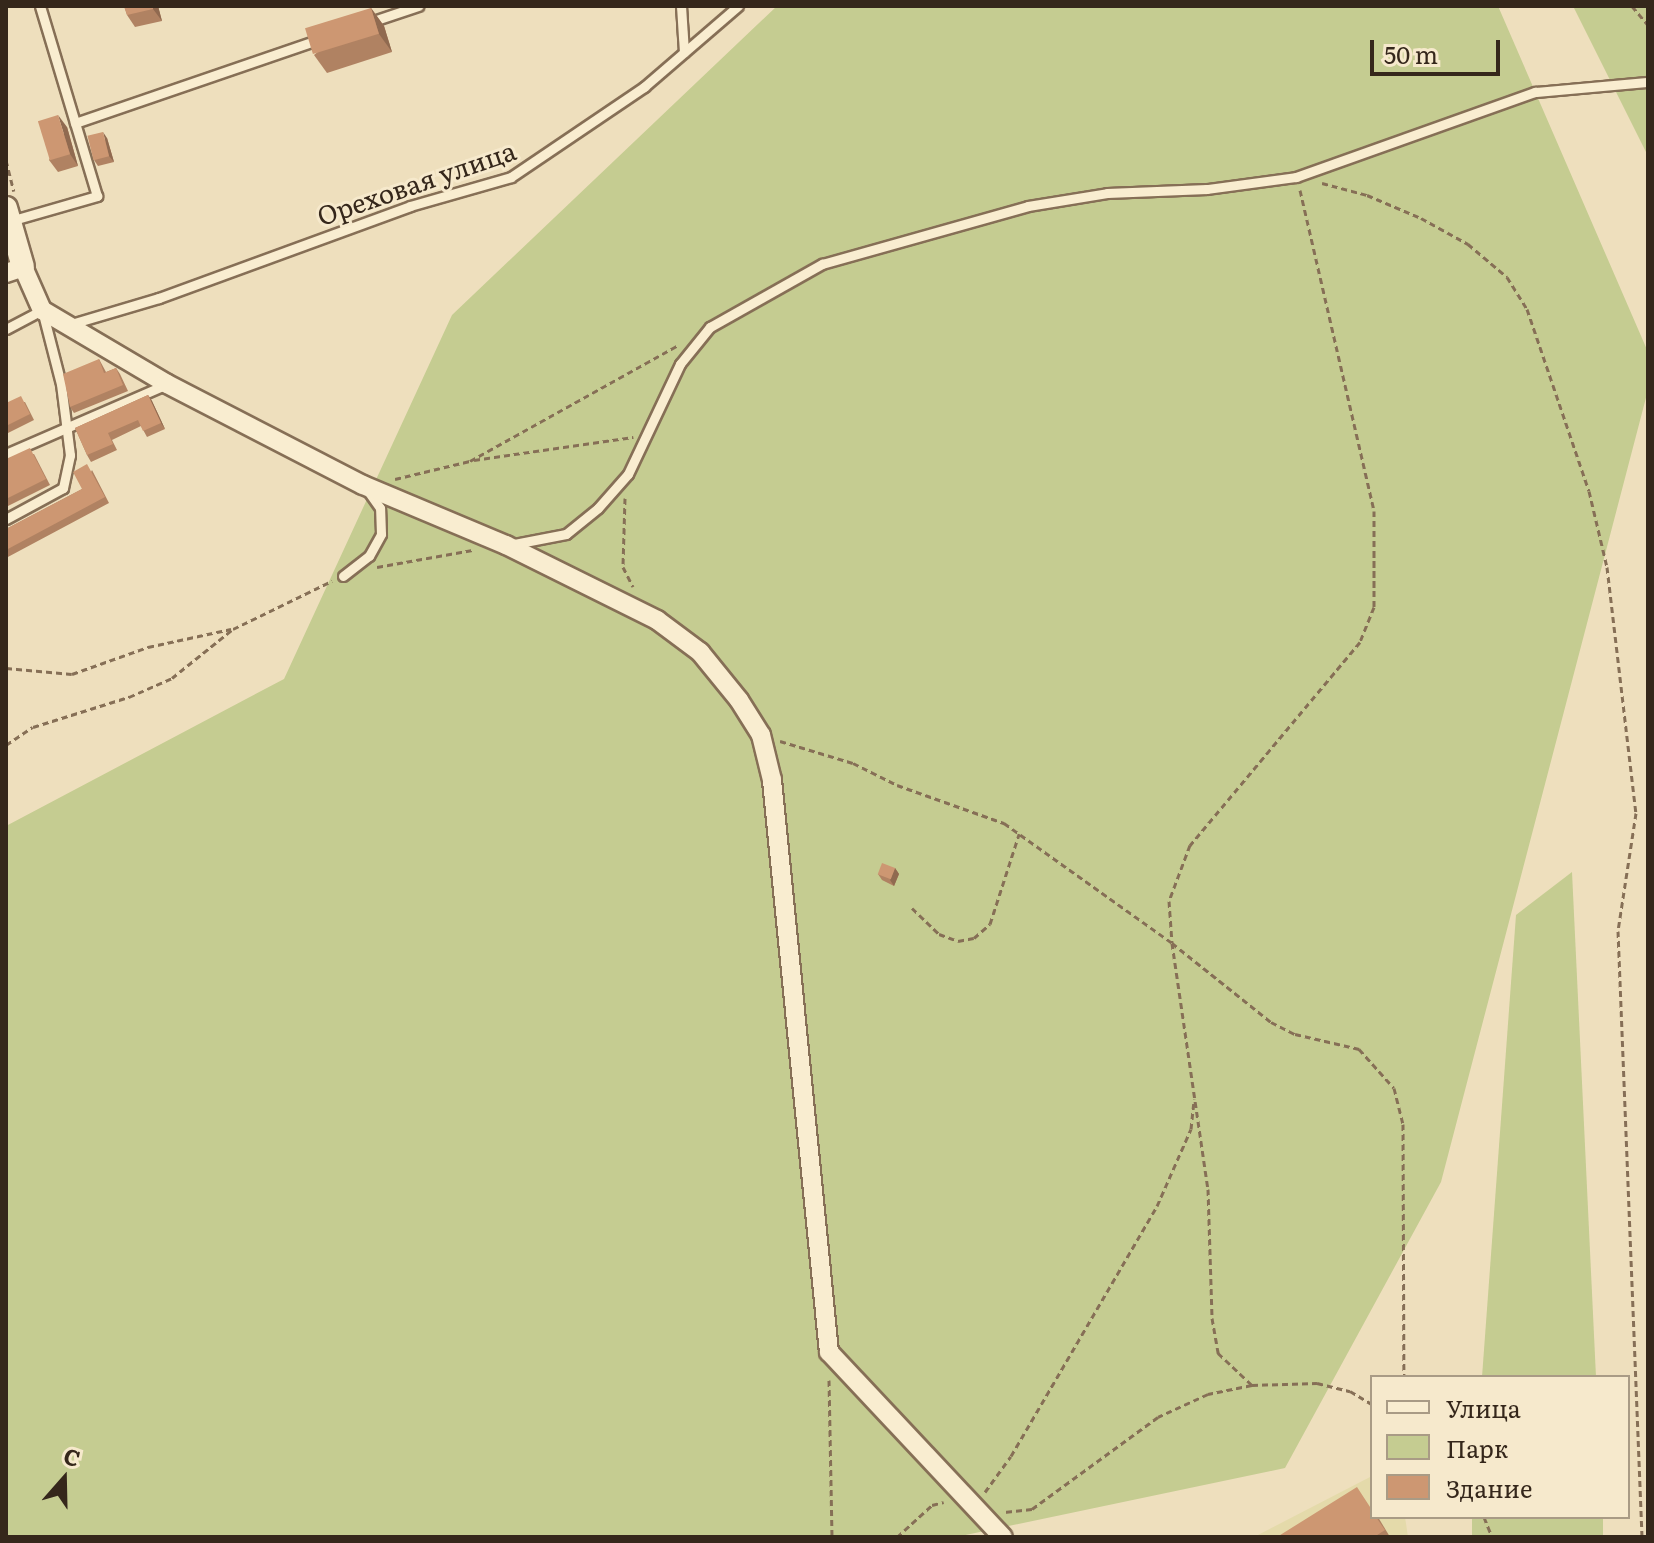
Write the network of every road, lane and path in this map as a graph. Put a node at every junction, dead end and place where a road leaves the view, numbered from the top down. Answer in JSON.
{"nodes":[{"id":1,"x":40,"y":6,"type":"edge"},
{"id":2,"x":418,"y":6,"type":"edge"},
{"id":3,"x":681,"y":6,"type":"edge"},
{"id":4,"x":738,"y":6,"type":"edge"},
{"id":5,"x":1632,"y":6,"type":"edge"},
{"id":6,"x":1648,"y":25,"type":"edge"},
{"id":7,"x":358,"y":26,"type":"edge"},
{"id":8,"x":328,"y":37,"type":"edge"},
{"id":9,"x":684,"y":52,"type":"junction"},
{"id":10,"x":1648,"y":82,"type":"edge"},
{"id":11,"x":75,"y":123,"type":"junction"},
{"id":12,"x":1296,"y":177,"type":"junction"},
{"id":13,"x":8,"y":214,"type":"edge"},
{"id":14,"x":15,"y":270,"type":"edge"},
{"id":15,"x":42,"y":310,"type":"junction"},
{"id":16,"x":68,"y":325,"type":"junction"},
{"id":17,"x":710,"y":327,"type":"junction"},
{"id":18,"x":6,"y":329,"type":"edge"},
{"id":19,"x":167,"y":384,"type":"junction"},
{"id":20,"x":67,"y":424,"type":"junction"},
{"id":21,"x":646,"y":435,"type":"junction"},
{"id":22,"x":6,"y":454,"type":"edge"},
{"id":23,"x":470,"y":461,"type":"junction"},
{"id":24,"x":628,"y":474,"type":"junction"},
{"id":25,"x":363,"y":485,"type":"junction"},
{"id":26,"x":6,"y":519,"type":"edge"},
{"id":27,"x":506,"y":545,"type":"junction"},
{"id":28,"x":376,"y":567,"type":"dead end"},
{"id":29,"x":343,"y":576,"type":"joint"},
{"id":30,"x":634,"y":589,"type":"dead end"},
{"id":31,"x":233,"y":629,"type":"junction"},
{"id":32,"x":6,"y":668,"type":"edge"},
{"id":33,"x":761,"y":735,"type":"junction"},
{"id":34,"x":6,"y":745,"type":"edge"},
{"id":35,"x":1019,"y":834,"type":"junction"},
{"id":36,"x":912,"y":908,"type":"dead end"},
{"id":37,"x":1172,"y":943,"type":"junction"},
{"id":38,"x":1195,"y":1091,"type":"junction"},
{"id":39,"x":829,"y":1352,"type":"junction"},
{"id":40,"x":1404,"y":1375,"type":"edge"},
{"id":41,"x":1252,"y":1385,"type":"junction"},
{"id":42,"x":1370,"y":1403,"type":"edge"},
{"id":43,"x":974,"y":1506,"type":"junction"},
{"id":44,"x":832,"y":1537,"type":"edge"},
{"id":45,"x":897,"y":1537,"type":"edge"},
{"id":46,"x":1003,"y":1537,"type":"edge"},
{"id":47,"x":1642,"y":1537,"type":"edge"}],
"edges":[{"from":1,"to":11,"type":"lane"},
{"from":2,"to":7,"type":"lane"},
{"from":3,"to":9,"type":"lane"},
{"from":4,"to":9,"type":"lane","name":"Ореховая улица"},
{"from":5,"to":6,"type":"path"},
{"from":8,"to":11,"type":"lane"},
{"from":9,"to":16,"type":"lane","name":"Ореховая улица"},
{"from":10,"to":12,"type":"lane"},
{"from":11,"to":13,"type":"lane"},
{"from":12,"to":17,"type":"lane"},
{"from":12,"to":37,"type":"path"},
{"from":12,"to":47,"type":"path"},
{"from":13,"to":14,"type":"street"},
{"from":14,"to":15,"type":"street"},
{"from":15,"to":16,"type":"street"},
{"from":15,"to":18,"type":"lane"},
{"from":15,"to":20,"type":"lane"},
{"from":16,"to":19,"type":"street"},
{"from":17,"to":21,"type":"lane"},
{"from":17,"to":23,"type":"path"},
{"from":19,"to":20,"type":"lane"},
{"from":19,"to":25,"type":"street"},
{"from":20,"to":22,"type":"lane"},
{"from":20,"to":26,"type":"lane"},
{"from":21,"to":23,"type":"path"},
{"from":21,"to":24,"type":"lane"},
{"from":23,"to":25,"type":"path"},
{"from":24,"to":27,"type":"lane"},
{"from":24,"to":30,"type":"path"},
{"from":25,"to":27,"type":"street"},
{"from":25,"to":29,"type":"lane"},
{"from":27,"to":28,"type":"path"},
{"from":27,"to":33,"type":"street"},
{"from":29,"to":31,"type":"path"},
{"from":31,"to":32,"type":"path"},
{"from":31,"to":34,"type":"path"},
{"from":33,"to":35,"type":"path"},
{"from":33,"to":39,"type":"street"},
{"from":35,"to":36,"type":"path"},
{"from":35,"to":37,"type":"path"},
{"from":37,"to":38,"type":"path"},
{"from":37,"to":40,"type":"path"},
{"from":38,"to":41,"type":"path"},
{"from":38,"to":43,"type":"path"},
{"from":39,"to":43,"type":"street"},
{"from":39,"to":44,"type":"path"},
{"from":41,"to":42,"type":"path"},
{"from":41,"to":43,"type":"path"},
{"from":43,"to":45,"type":"path"},
{"from":43,"to":46,"type":"street"}]}
